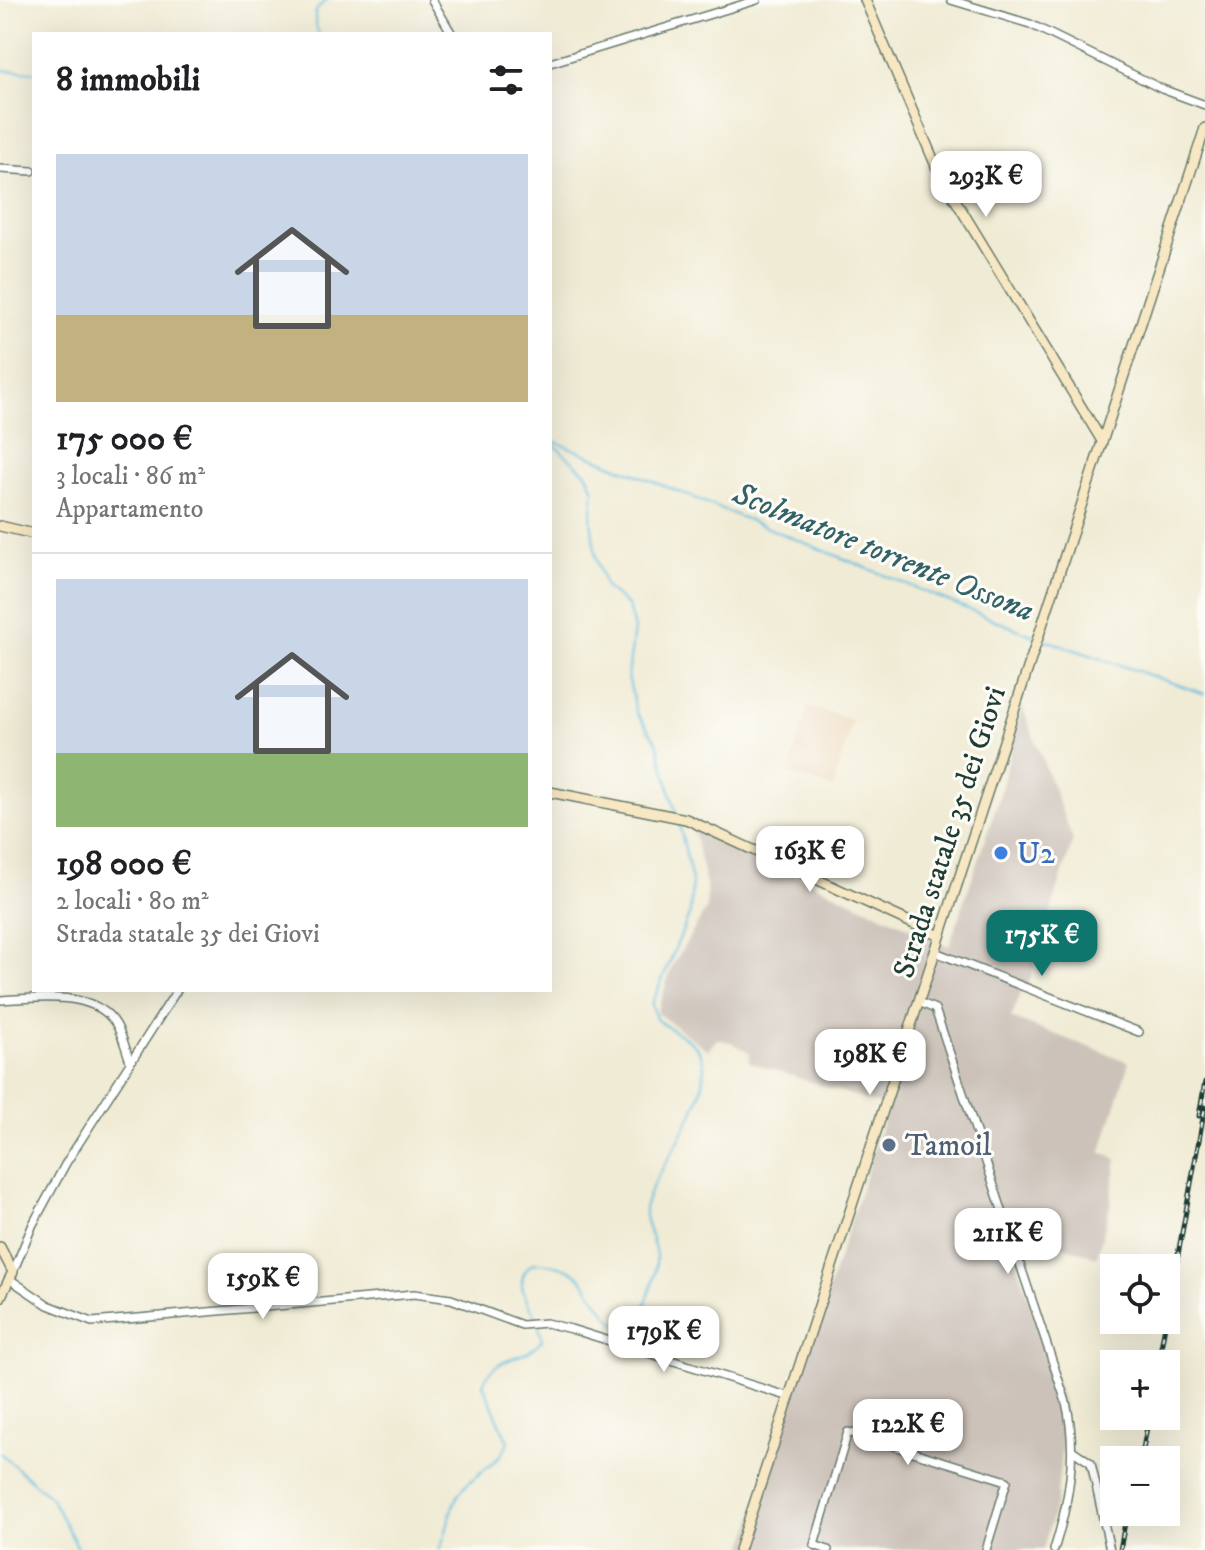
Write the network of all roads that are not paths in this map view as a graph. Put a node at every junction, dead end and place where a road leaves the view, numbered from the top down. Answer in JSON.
{"nodes":[{"id":1,"x":432,"y":0,"type":"edge"},
{"id":2,"x":757,"y":0,"type":"edge"},
{"id":3,"x":865,"y":0,"type":"edge"},
{"id":4,"x":951,"y":0,"type":"edge"},
{"id":5,"x":451,"y":32,"type":"edge"},
{"id":6,"x":552,"y":62,"type":"edge"},
{"id":7,"x":1205,"y":105,"type":"edge"},
{"id":8,"x":1205,"y":128,"type":"edge"},
{"id":9,"x":0,"y":169,"type":"edge"},
{"id":10,"x":32,"y":171,"type":"dead end"},
{"id":11,"x":1102,"y":441,"type":"junction"},
{"id":12,"x":0,"y":526,"type":"edge"},
{"id":13,"x":32,"y":534,"type":"edge"},
{"id":14,"x":552,"y":792,"type":"edge"},
{"id":15,"x":940,"y":936,"type":"junction"},
{"id":16,"x":935,"y":952,"type":"junction"},
{"id":17,"x":176,"y":992,"type":"edge"},
{"id":18,"x":0,"y":1000,"type":"edge"},
{"id":19,"x":919,"y":1002,"type":"junction"},
{"id":20,"x":1139,"y":1032,"type":"dead end"},
{"id":21,"x":130,"y":1061,"type":"junction"},
{"id":22,"x":0,"y":1247,"type":"edge"},
{"id":23,"x":12,"y":1276,"type":"junction"},
{"id":24,"x":0,"y":1298,"type":"edge"},
{"id":25,"x":790,"y":1397,"type":"junction"},
{"id":26,"x":1072,"y":1450,"type":"junction"},
{"id":27,"x":739,"y":1550,"type":"edge"},
{"id":28,"x":828,"y":1550,"type":"edge"},
{"id":29,"x":986,"y":1550,"type":"edge"},
{"id":30,"x":1054,"y":1550,"type":"edge"},
{"id":31,"x":1110,"y":1550,"type":"edge"}],
"edges":[{"from":1,"to":5,"type":"street"},
{"from":2,"to":6,"type":"street"},
{"from":3,"to":11,"type":"main road"},
{"from":4,"to":7,"type":"street"},
{"from":8,"to":11,"type":"main road","name":"Strada statale 35 dei Giovi"},
{"from":9,"to":10,"type":"street"},
{"from":11,"to":15,"type":"main road","name":"Strada statale 35 dei Giovi"},
{"from":12,"to":13,"type":"main road"},
{"from":14,"to":15,"type":"main road"},
{"from":15,"to":16,"type":"main road","name":"Strada statale 35 dei Giovi"},
{"from":16,"to":19,"type":"main road","name":"Strada statale 35 dei Giovi"},
{"from":16,"to":20,"type":"street"},
{"from":17,"to":21,"type":"street"},
{"from":18,"to":21,"type":"street"},
{"from":19,"to":25,"type":"main road","name":"Strada statale 35 dei Giovi"},
{"from":19,"to":26,"type":"street"},
{"from":21,"to":23,"type":"street"},
{"from":22,"to":23,"type":"main road"},
{"from":23,"to":24,"type":"main road"},
{"from":23,"to":25,"type":"street"},
{"from":25,"to":27,"type":"main road","name":"Strada statale 35 dei Giovi"},
{"from":26,"to":30,"type":"street"},
{"from":26,"to":31,"type":"street"},
{"from":28,"to":29,"type":"street"}]}
